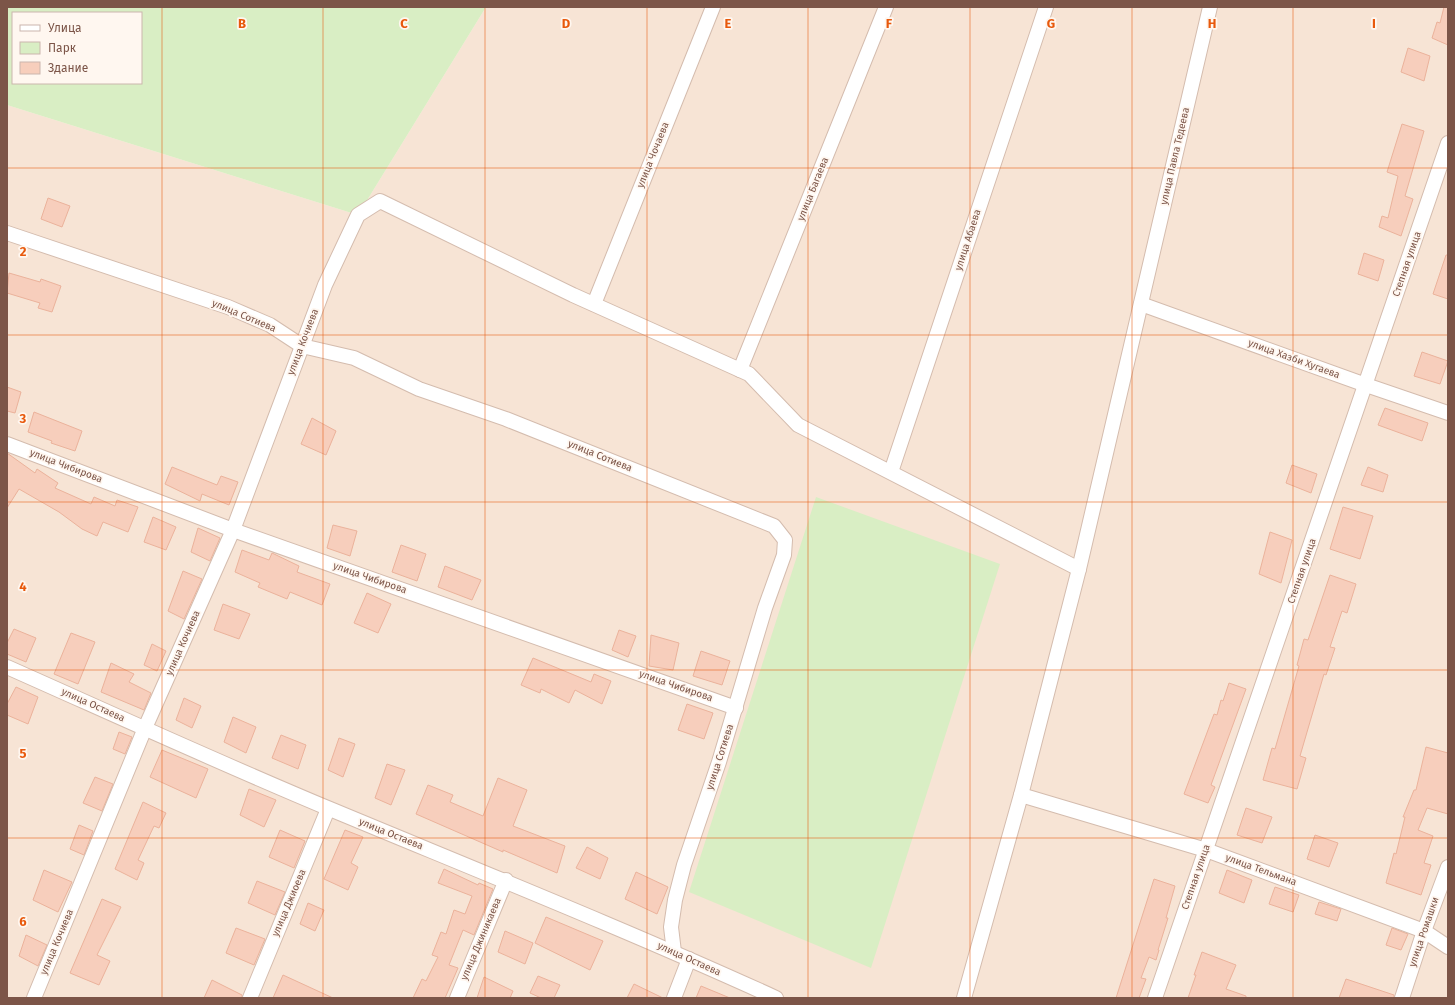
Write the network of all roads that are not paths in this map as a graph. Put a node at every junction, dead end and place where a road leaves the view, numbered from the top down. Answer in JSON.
{"nodes":[{"id":1,"x":713,"y":7,"type":"edge"},
{"id":2,"x":886,"y":7,"type":"edge"},
{"id":3,"x":1046,"y":7,"type":"edge"},
{"id":4,"x":1210,"y":7,"type":"edge"},
{"id":5,"x":1448,"y":143,"type":"edge"},
{"id":6,"x":7,"y":233,"type":"edge"},
{"id":7,"x":594,"y":304,"type":"junction"},
{"id":8,"x":1141,"y":304,"type":"junction"},
{"id":9,"x":302,"y":346,"type":"junction"},
{"id":10,"x":740,"y":370,"type":"junction"},
{"id":11,"x":1366,"y":385,"type":"junction"},
{"id":12,"x":1448,"y":413,"type":"edge"},
{"id":13,"x":7,"y":444,"type":"edge"},
{"id":14,"x":891,"y":472,"type":"junction"},
{"id":15,"x":232,"y":530,"type":"junction"},
{"id":16,"x":1079,"y":569,"type":"junction"},
{"id":17,"x":7,"y":667,"type":"edge"},
{"id":18,"x":736,"y":708,"type":"junction"},
{"id":19,"x":145,"y":728,"type":"junction"},
{"id":20,"x":1021,"y":795,"type":"junction"},
{"id":21,"x":328,"y":809,"type":"junction"},
{"id":22,"x":1206,"y":850,"type":"junction"},
{"id":23,"x":1448,"y":867,"type":"edge"},
{"id":24,"x":506,"y":880,"type":"junction"},
{"id":25,"x":1424,"y":931,"type":"junction"},
{"id":26,"x":1448,"y":947,"type":"edge"},
{"id":27,"x":674,"y":952,"type":"junction"},
{"id":28,"x":689,"y":959,"type":"junction"},
{"id":29,"x":34,"y":998,"type":"edge"},
{"id":30,"x":250,"y":998,"type":"edge"},
{"id":31,"x":457,"y":998,"type":"edge"},
{"id":32,"x":674,"y":998,"type":"edge"},
{"id":33,"x":776,"y":998,"type":"edge"},
{"id":34,"x":964,"y":998,"type":"edge"},
{"id":35,"x":1155,"y":998,"type":"edge"},
{"id":36,"x":1402,"y":998,"type":"edge"}],
"edges":[{"from":1,"to":7,"type":"street","name":"улица Чочаева"},
{"from":2,"to":10,"type":"street","name":"улица Багаева"},
{"from":3,"to":14,"type":"street","name":"улица Абаева"},
{"from":4,"to":8,"type":"street","name":"улица Павла Тедеева"},
{"from":5,"to":11,"type":"street","name":"Степная улица"},
{"from":6,"to":9,"type":"street","name":"улица Сотиева"},
{"from":7,"to":9,"type":"street","name":"улица Кочиева"},
{"from":7,"to":10,"type":"street"},
{"from":8,"to":11,"type":"street","name":"улица Хазби Хугаева"},
{"from":8,"to":16,"type":"street","name":"улица Павла Тедеева"},
{"from":9,"to":15,"type":"street","name":"улица Кочиева"},
{"from":9,"to":18,"type":"street","name":"улица Сотиева"},
{"from":10,"to":14,"type":"street"},
{"from":11,"to":12,"type":"street","name":"улица Хазби Хугаева"},
{"from":11,"to":22,"type":"street","name":"Степная улица"},
{"from":13,"to":15,"type":"street","name":"улица Чибирова"},
{"from":14,"to":16,"type":"street"},
{"from":15,"to":18,"type":"street","name":"улица Чибирова"},
{"from":15,"to":19,"type":"street","name":"улица Кочиева"},
{"from":16,"to":20,"type":"street","name":"улица Павла Тедеева"},
{"from":17,"to":19,"type":"street","name":"улица Остаева"},
{"from":18,"to":27,"type":"street","name":"улица Сотиева"},
{"from":19,"to":21,"type":"street","name":"улица Остаева"},
{"from":19,"to":29,"type":"street","name":"улица Кочиева"},
{"from":20,"to":22,"type":"street","name":"улица Тельмана"},
{"from":20,"to":34,"type":"street","name":"улица Павла Тедеева"},
{"from":21,"to":24,"type":"street","name":"улица Остаева"},
{"from":21,"to":30,"type":"street","name":"улица Джиоева"},
{"from":22,"to":25,"type":"street","name":"улица Тельмана"},
{"from":22,"to":35,"type":"street","name":"Степная улица"},
{"from":23,"to":25,"type":"street","name":"улица Ромашки"},
{"from":24,"to":27,"type":"street","name":"улица Остаева"},
{"from":24,"to":31,"type":"street","name":"улица Джиникаева"},
{"from":25,"to":26,"type":"street","name":"улица Тельмана"},
{"from":25,"to":36,"type":"street","name":"улица Ромашки"},
{"from":27,"to":28,"type":"street","name":"улица Остаева"},
{"from":28,"to":32,"type":"street"},
{"from":28,"to":33,"type":"street","name":"улица Остаева"}]}
